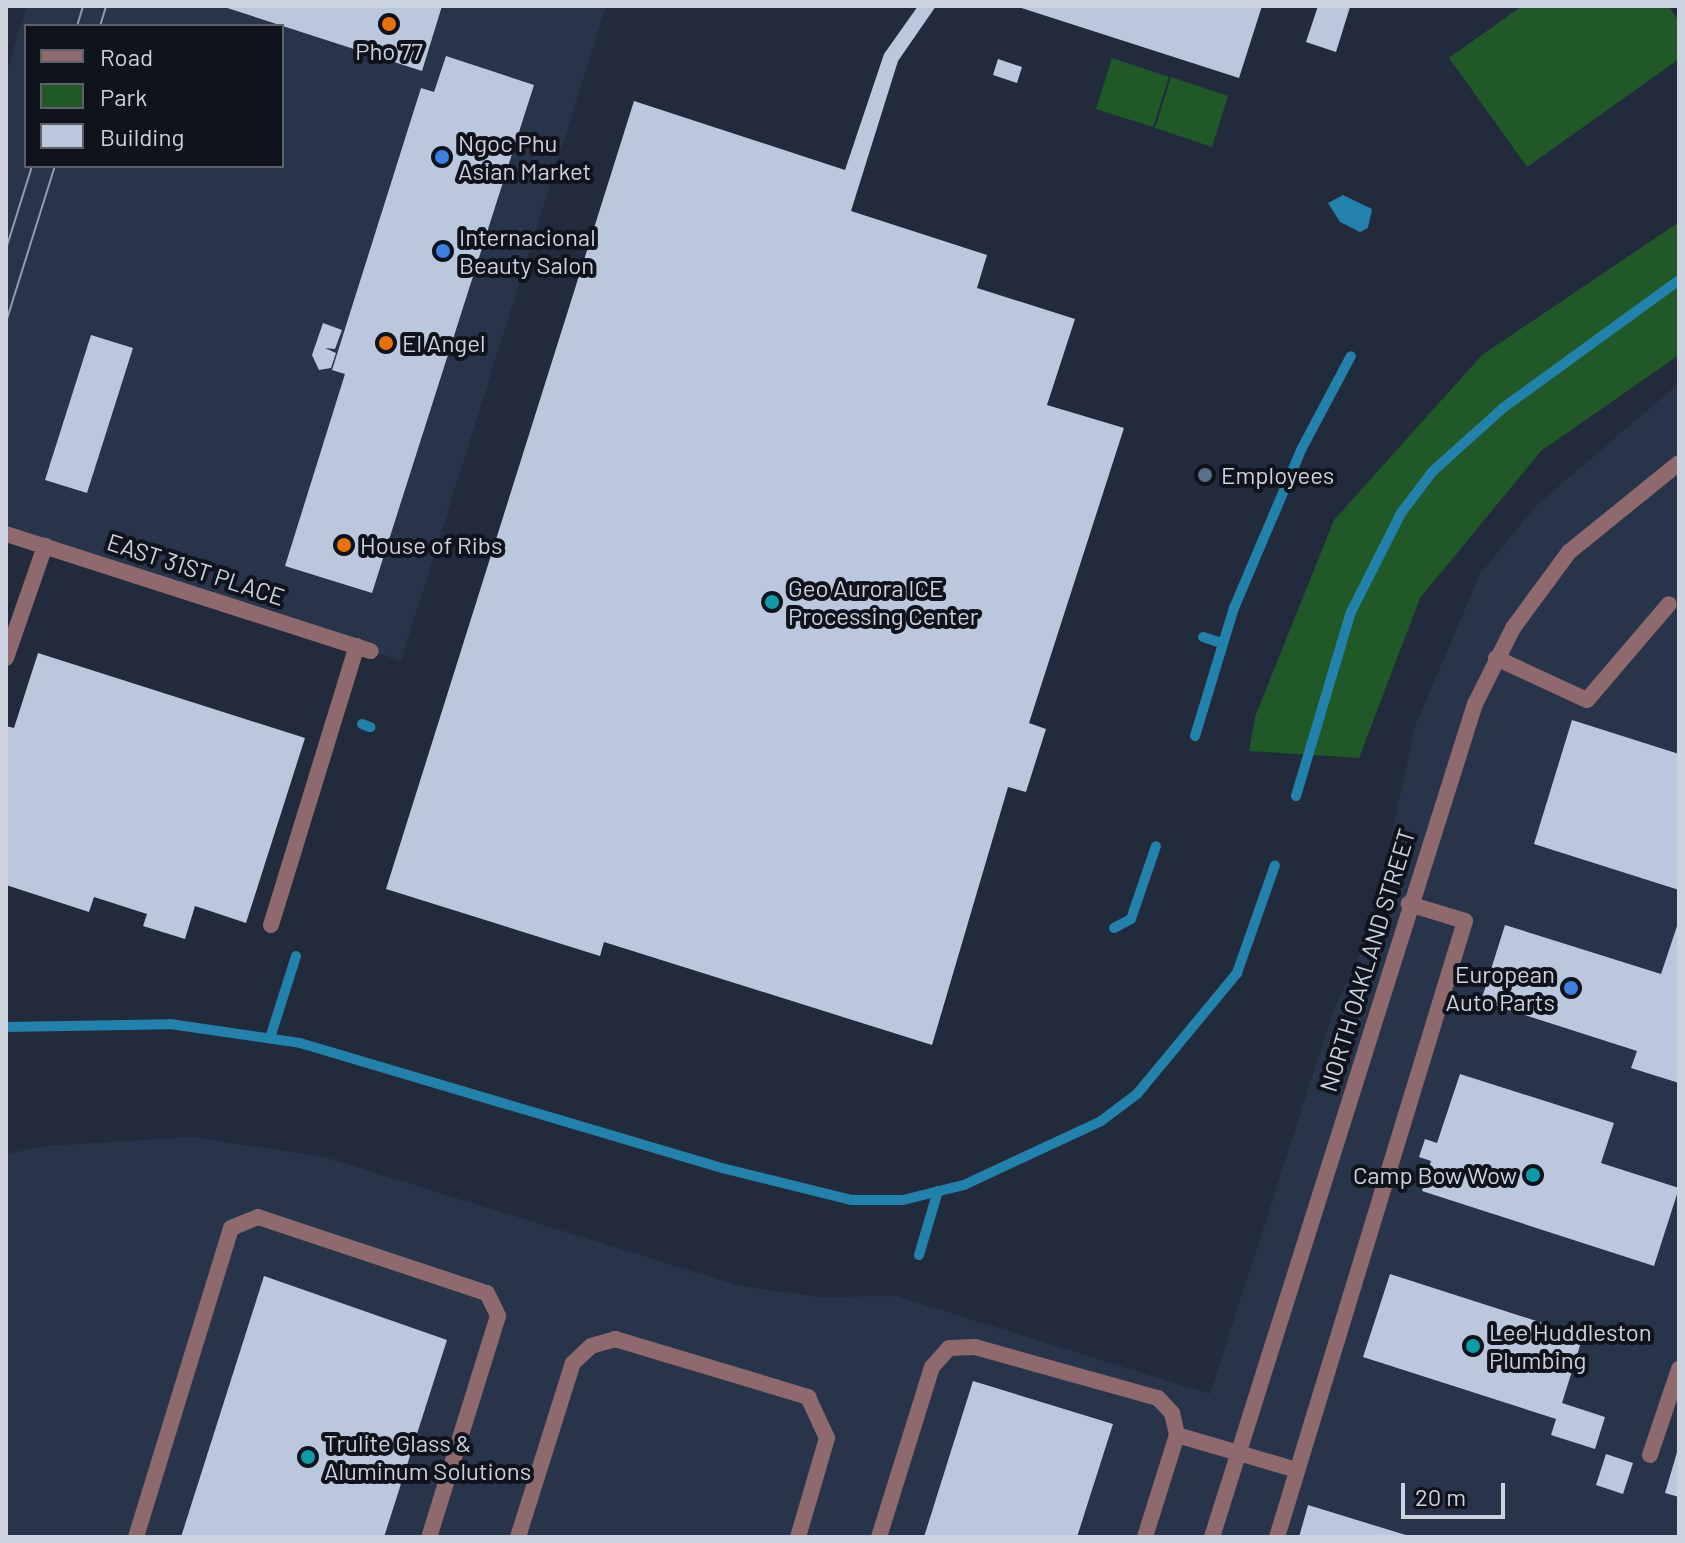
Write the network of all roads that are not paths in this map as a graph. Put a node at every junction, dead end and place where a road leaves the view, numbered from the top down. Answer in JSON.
{"nodes":[{"id":1,"x":1679,"y":463,"type":"edge"},
{"id":2,"x":6,"y":534,"type":"edge"},
{"id":3,"x":45,"y":546,"type":"junction"},
{"id":4,"x":1669,"y":604,"type":"dead end"},
{"id":5,"x":6,"y":658,"type":"edge"},
{"id":6,"x":1496,"y":658,"type":"junction"},
{"id":7,"x":1409,"y":904,"type":"junction"},
{"id":8,"x":271,"y":925,"type":"dead end"},
{"id":9,"x":1679,"y":1369,"type":"edge"},
{"id":10,"x":1177,"y":1435,"type":"junction"},
{"id":11,"x":1238,"y":1454,"type":"junction"},
{"id":12,"x":1650,"y":1455,"type":"dead end"},
{"id":13,"x":1297,"y":1470,"type":"junction"},
{"id":14,"x":136,"y":1537,"type":"edge"},
{"id":15,"x":429,"y":1537,"type":"edge"},
{"id":16,"x":518,"y":1537,"type":"edge"},
{"id":17,"x":798,"y":1537,"type":"edge"},
{"id":18,"x":879,"y":1537,"type":"edge"},
{"id":19,"x":1145,"y":1537,"type":"edge"},
{"id":20,"x":1212,"y":1537,"type":"edge"},
{"id":21,"x":1277,"y":1537,"type":"edge"}],
"edges":[{"from":1,"to":6,"type":"street","name":"NORTH OAKLAND STREET"},
{"from":2,"to":3,"type":"street","name":"EAST 31ST PLACE"},
{"from":3,"to":5,"type":"street"},
{"from":3,"to":8,"type":"street","name":"EAST 31ST PLACE"},
{"from":4,"to":6,"type":"street"},
{"from":6,"to":7,"type":"street","name":"NORTH OAKLAND STREET"},
{"from":7,"to":11,"type":"street","name":"NORTH OAKLAND STREET"},
{"from":7,"to":13,"type":"street"},
{"from":9,"to":12,"type":"street"},
{"from":10,"to":11,"type":"street"},
{"from":10,"to":18,"type":"street"},
{"from":10,"to":19,"type":"street"},
{"from":11,"to":13,"type":"street"},
{"from":11,"to":20,"type":"street","name":"NORTH OAKLAND STREET"},
{"from":13,"to":21,"type":"street"},
{"from":14,"to":15,"type":"street"},
{"from":16,"to":17,"type":"street"}]}
